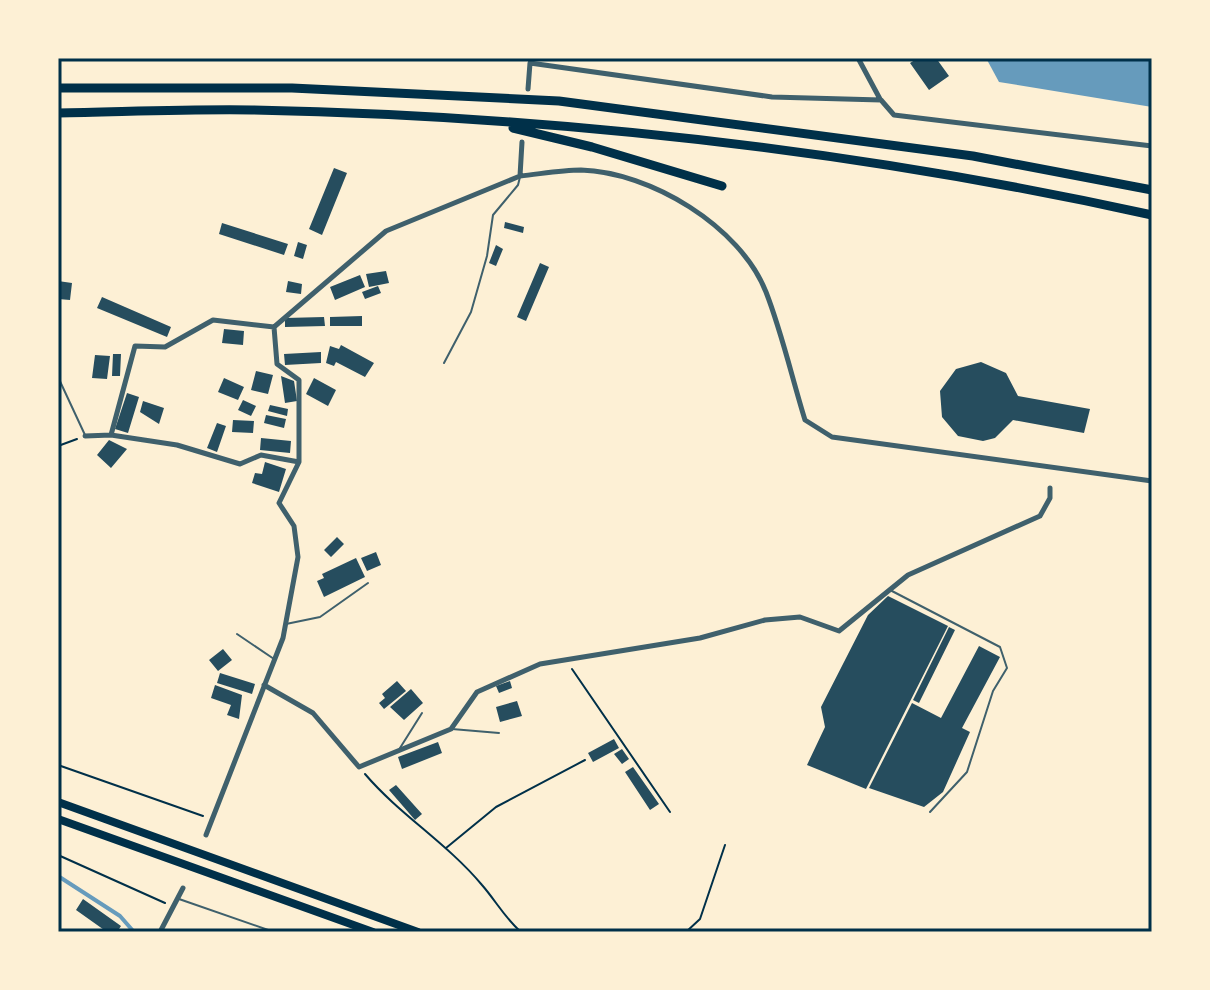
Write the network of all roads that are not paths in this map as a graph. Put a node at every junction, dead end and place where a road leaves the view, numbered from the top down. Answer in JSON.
{"nodes":[{"id":1,"x":858,"y":58,"type":"edge"},
{"id":2,"x":58,"y":88,"type":"edge"},
{"id":3,"x":528,"y":89,"type":"dead end"},
{"id":4,"x":881,"y":100,"type":"junction"},
{"id":5,"x":58,"y":113,"type":"edge"},
{"id":6,"x":490,"y":123,"type":"junction"},
{"id":7,"x":522,"y":142,"type":"dead end"},
{"id":8,"x":1152,"y":146,"type":"edge"},
{"id":9,"x":520,"y":176,"type":"junction"},
{"id":10,"x":722,"y":186,"type":"dead end"},
{"id":11,"x":1152,"y":190,"type":"edge"},
{"id":12,"x":1152,"y":215,"type":"edge"},
{"id":13,"x":274,"y":327,"type":"junction"},
{"id":14,"x":444,"y":363,"type":"dead end"},
{"id":15,"x":58,"y":377,"type":"edge"},
{"id":16,"x":111,"y":435,"type":"junction"},
{"id":17,"x":85,"y":436,"type":"joint"},
{"id":18,"x":299,"y":462,"type":"junction"},
{"id":19,"x":1152,"y":481,"type":"edge"},
{"id":20,"x":1050,"y":488,"type":"dead end"},
{"id":21,"x":368,"y":583,"type":"dead end"},
{"id":22,"x":888,"y":590,"type":"junction"},
{"id":23,"x":285,"y":624,"type":"junction"},
{"id":24,"x":237,"y":634,"type":"dead end"},
{"id":25,"x":275,"y":660,"type":"junction"},
{"id":26,"x":264,"y":685,"type":"junction"},
{"id":27,"x":422,"y":713,"type":"dead end"},
{"id":28,"x":451,"y":729,"type":"junction"},
{"id":29,"x":499,"y":733,"type":"dead end"},
{"id":30,"x":399,"y":749,"type":"junction"},
{"id":31,"x":58,"y":802,"type":"edge"},
{"id":32,"x":930,"y":812,"type":"dead end"},
{"id":33,"x":58,"y":819,"type":"edge"},
{"id":34,"x":73,"y":825,"type":"junction"},
{"id":35,"x":58,"y":829,"type":"edge"},
{"id":36,"x":206,"y":835,"type":"dead end"},
{"id":37,"x":183,"y":888,"type":"dead end"},
{"id":38,"x":178,"y":898,"type":"junction"},
{"id":39,"x":160,"y":932,"type":"edge"},
{"id":40,"x":274,"y":932,"type":"edge"},
{"id":41,"x":373,"y":932,"type":"edge"},
{"id":42,"x":418,"y":932,"type":"edge"}],
"edges":[{"from":1,"to":4,"type":"street"},
{"from":2,"to":11,"type":"highway"},
{"from":3,"to":4,"type":"street"},
{"from":4,"to":8,"type":"street"},
{"from":5,"to":6,"type":"highway"},
{"from":6,"to":10,"type":"highway"},
{"from":6,"to":12,"type":"highway"},
{"from":7,"to":9,"type":"street"},
{"from":9,"to":13,"type":"street"},
{"from":9,"to":14,"type":"lane"},
{"from":9,"to":19,"type":"street"},
{"from":13,"to":16,"type":"street"},
{"from":13,"to":18,"type":"street"},
{"from":15,"to":17,"type":"lane"},
{"from":16,"to":17,"type":"street"},
{"from":16,"to":18,"type":"street"},
{"from":18,"to":23,"type":"street"},
{"from":20,"to":22,"type":"street"},
{"from":21,"to":23,"type":"lane"},
{"from":22,"to":28,"type":"street"},
{"from":22,"to":32,"type":"lane"},
{"from":23,"to":25,"type":"street"},
{"from":24,"to":25,"type":"lane"},
{"from":25,"to":26,"type":"street"},
{"from":26,"to":30,"type":"street"},
{"from":26,"to":36,"type":"street"},
{"from":27,"to":30,"type":"lane"},
{"from":28,"to":29,"type":"lane"},
{"from":28,"to":30,"type":"street"},
{"from":31,"to":42,"type":"highway"},
{"from":33,"to":34,"type":"highway"},
{"from":34,"to":35,"type":"highway"},
{"from":34,"to":41,"type":"highway"},
{"from":37,"to":38,"type":"street"},
{"from":38,"to":39,"type":"street"},
{"from":38,"to":40,"type":"lane"}]}
